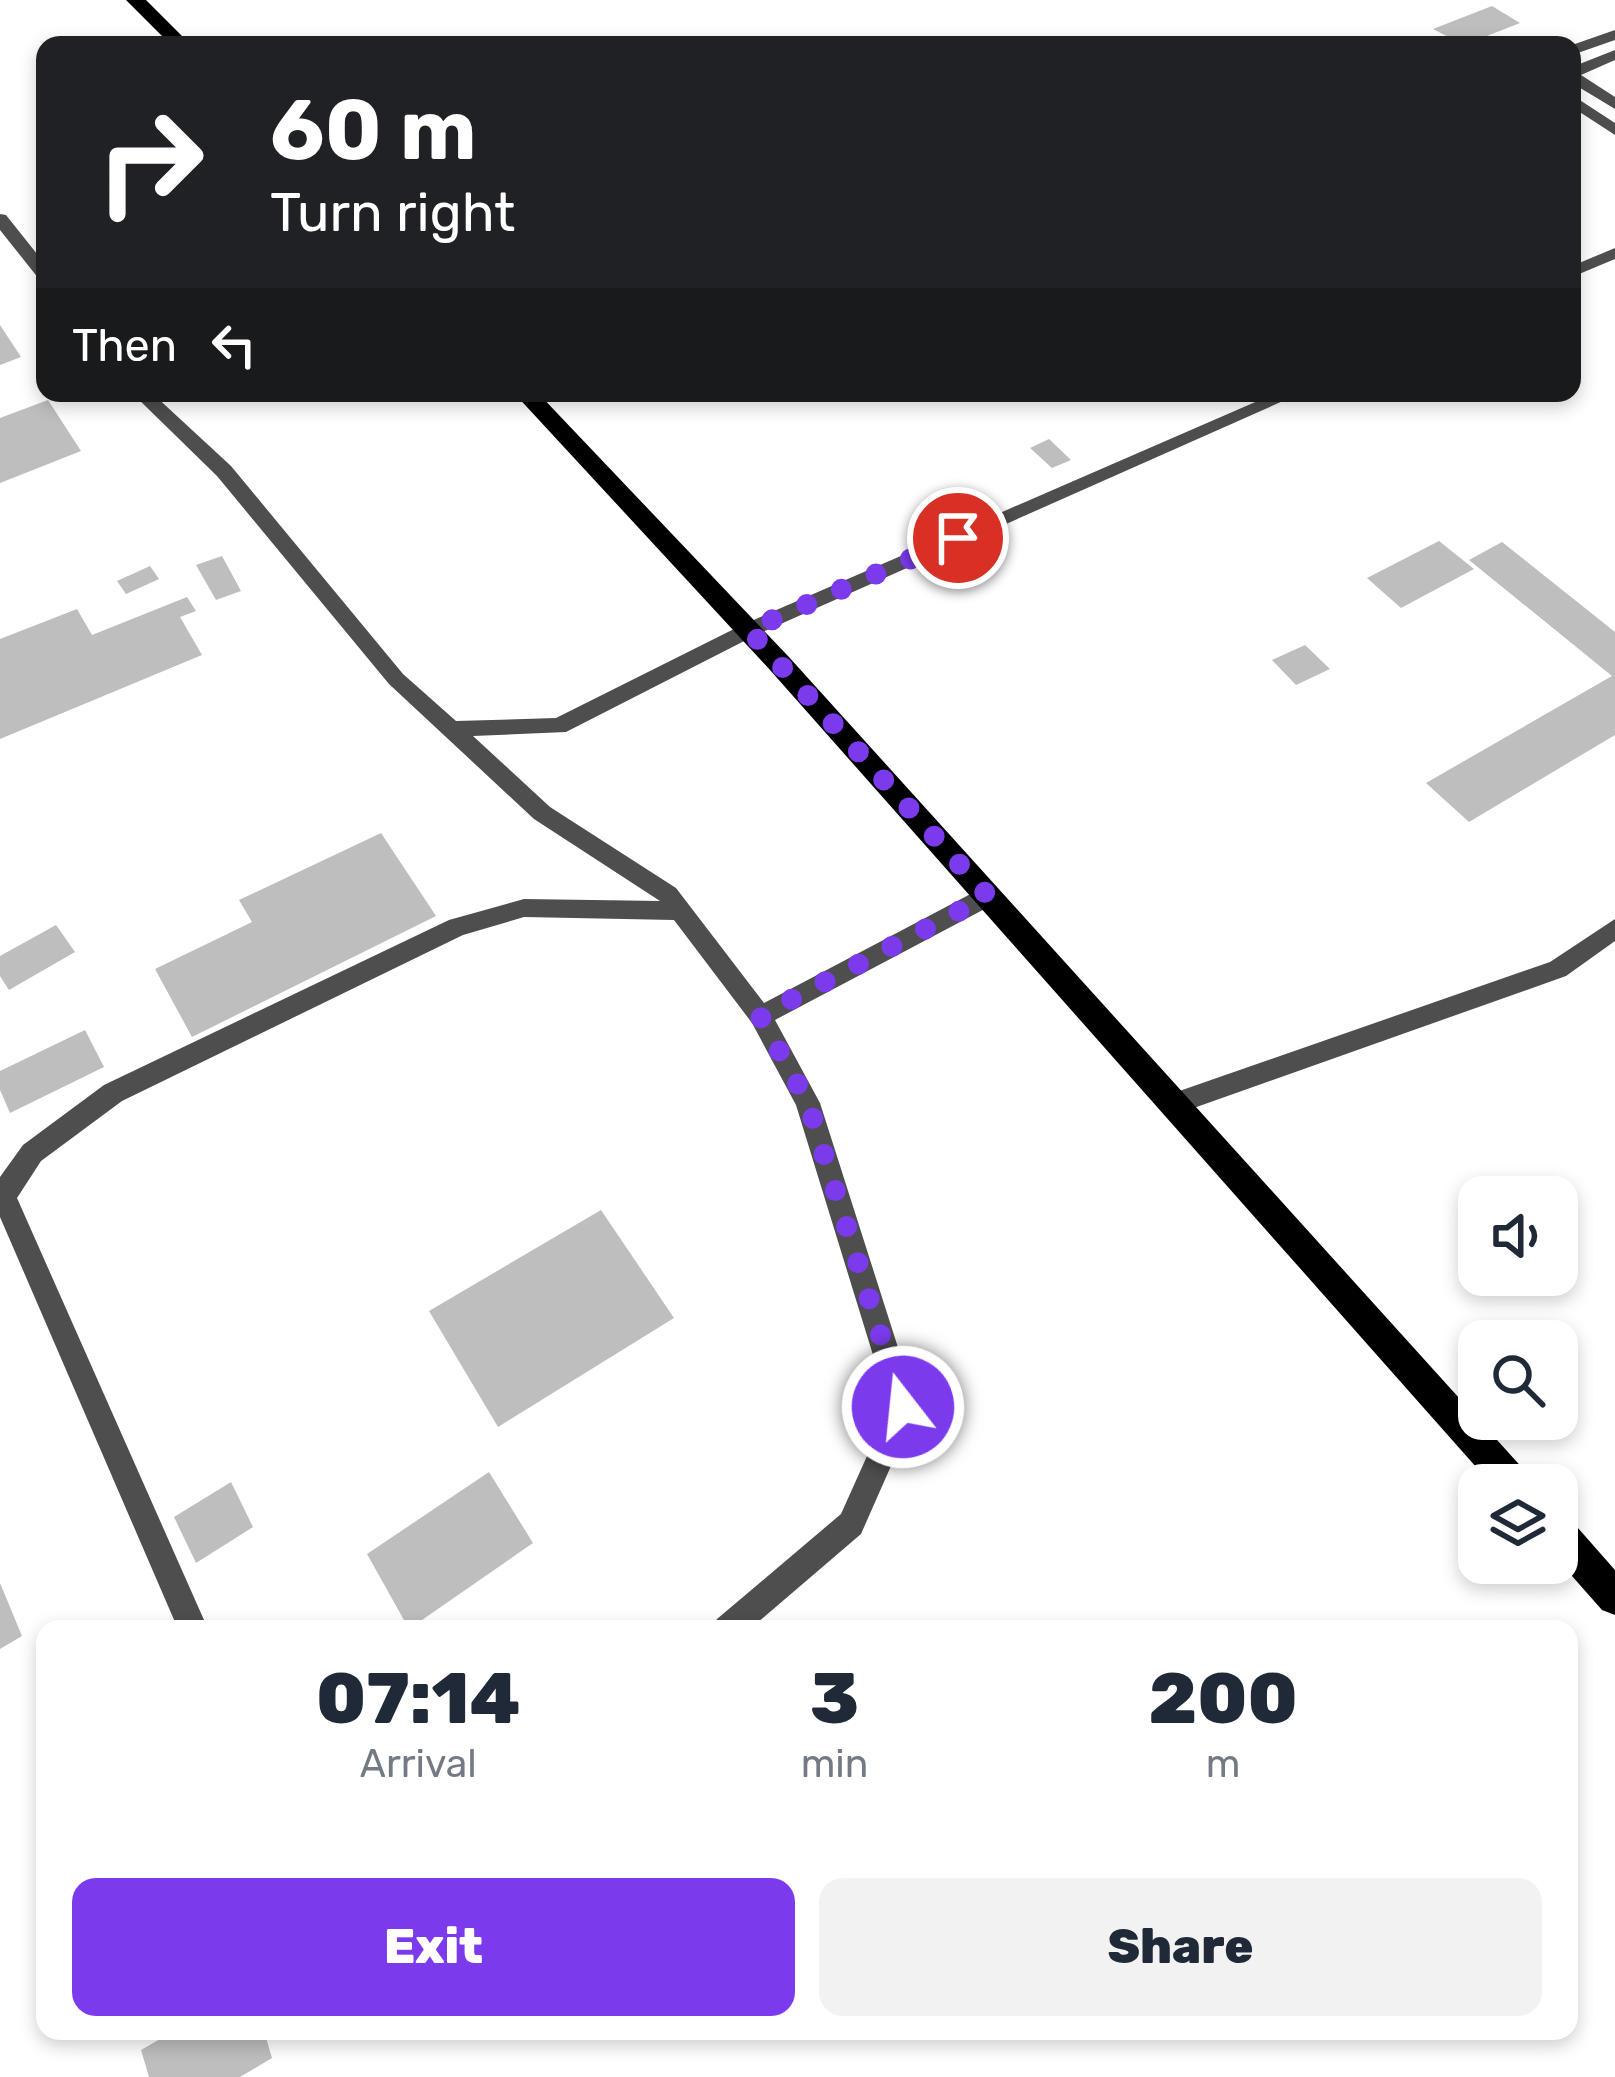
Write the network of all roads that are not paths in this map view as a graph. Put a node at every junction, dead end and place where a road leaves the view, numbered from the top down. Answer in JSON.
{"nodes":[{"id":1,"x":135,"y":0,"type":"edge"},
{"id":2,"x":1615,"y":35,"type":"edge"},
{"id":3,"x":173,"y":36,"type":"edge"},
{"id":4,"x":1581,"y":47,"type":"edge"},
{"id":5,"x":1615,"y":55,"type":"edge"},
{"id":6,"x":1581,"y":71,"type":"edge"},
{"id":7,"x":1581,"y":81,"type":"edge"},
{"id":8,"x":1615,"y":104,"type":"edge"},
{"id":9,"x":1581,"y":106,"type":"edge"},
{"id":10,"x":1615,"y":130,"type":"edge"},
{"id":11,"x":0,"y":219,"type":"edge"},
{"id":12,"x":1615,"y":253,"type":"edge"},
{"id":13,"x":36,"y":263,"type":"edge"},
{"id":14,"x":1581,"y":268,"type":"edge"},
{"id":15,"x":151,"y":402,"type":"edge"},
{"id":16,"x":534,"y":402,"type":"edge"},
{"id":17,"x":1271,"y":402,"type":"edge"},
{"id":18,"x":749,"y":630,"type":"junction"},
{"id":19,"x":452,"y":729,"type":"junction"},
{"id":20,"x":988,"y":896,"type":"junction"},
{"id":21,"x":680,"y":911,"type":"junction"},
{"id":22,"x":1615,"y":928,"type":"edge"},
{"id":23,"x":760,"y":1016,"type":"junction"},
{"id":24,"x":1174,"y":1104,"type":"junction"},
{"id":25,"x":2,"y":1193,"type":"edge"},
{"id":26,"x":1496,"y":1464,"type":"edge"},
{"id":27,"x":1578,"y":1556,"type":"edge"},
{"id":28,"x":1615,"y":1597,"type":"edge"},
{"id":29,"x":189,"y":1620,"type":"edge"},
{"id":30,"x":738,"y":1620,"type":"edge"}],
"edges":[{"from":1,"to":3,"type":"main road"},
{"from":2,"to":4,"type":"street"},
{"from":5,"to":6,"type":"street"},
{"from":7,"to":8,"type":"street"},
{"from":9,"to":10,"type":"street"},
{"from":11,"to":13,"type":"street"},
{"from":12,"to":14,"type":"street"},
{"from":15,"to":19,"type":"street"},
{"from":16,"to":18,"type":"main road"},
{"from":17,"to":18,"type":"street"},
{"from":18,"to":19,"type":"street"},
{"from":18,"to":20,"type":"main road"},
{"from":19,"to":21,"type":"street"},
{"from":20,"to":23,"type":"street"},
{"from":20,"to":24,"type":"main road"},
{"from":21,"to":23,"type":"street"},
{"from":21,"to":25,"type":"street"},
{"from":22,"to":24,"type":"street"},
{"from":23,"to":30,"type":"street"},
{"from":24,"to":26,"type":"main road"},
{"from":25,"to":29,"type":"street"},
{"from":27,"to":28,"type":"main road"}]}
